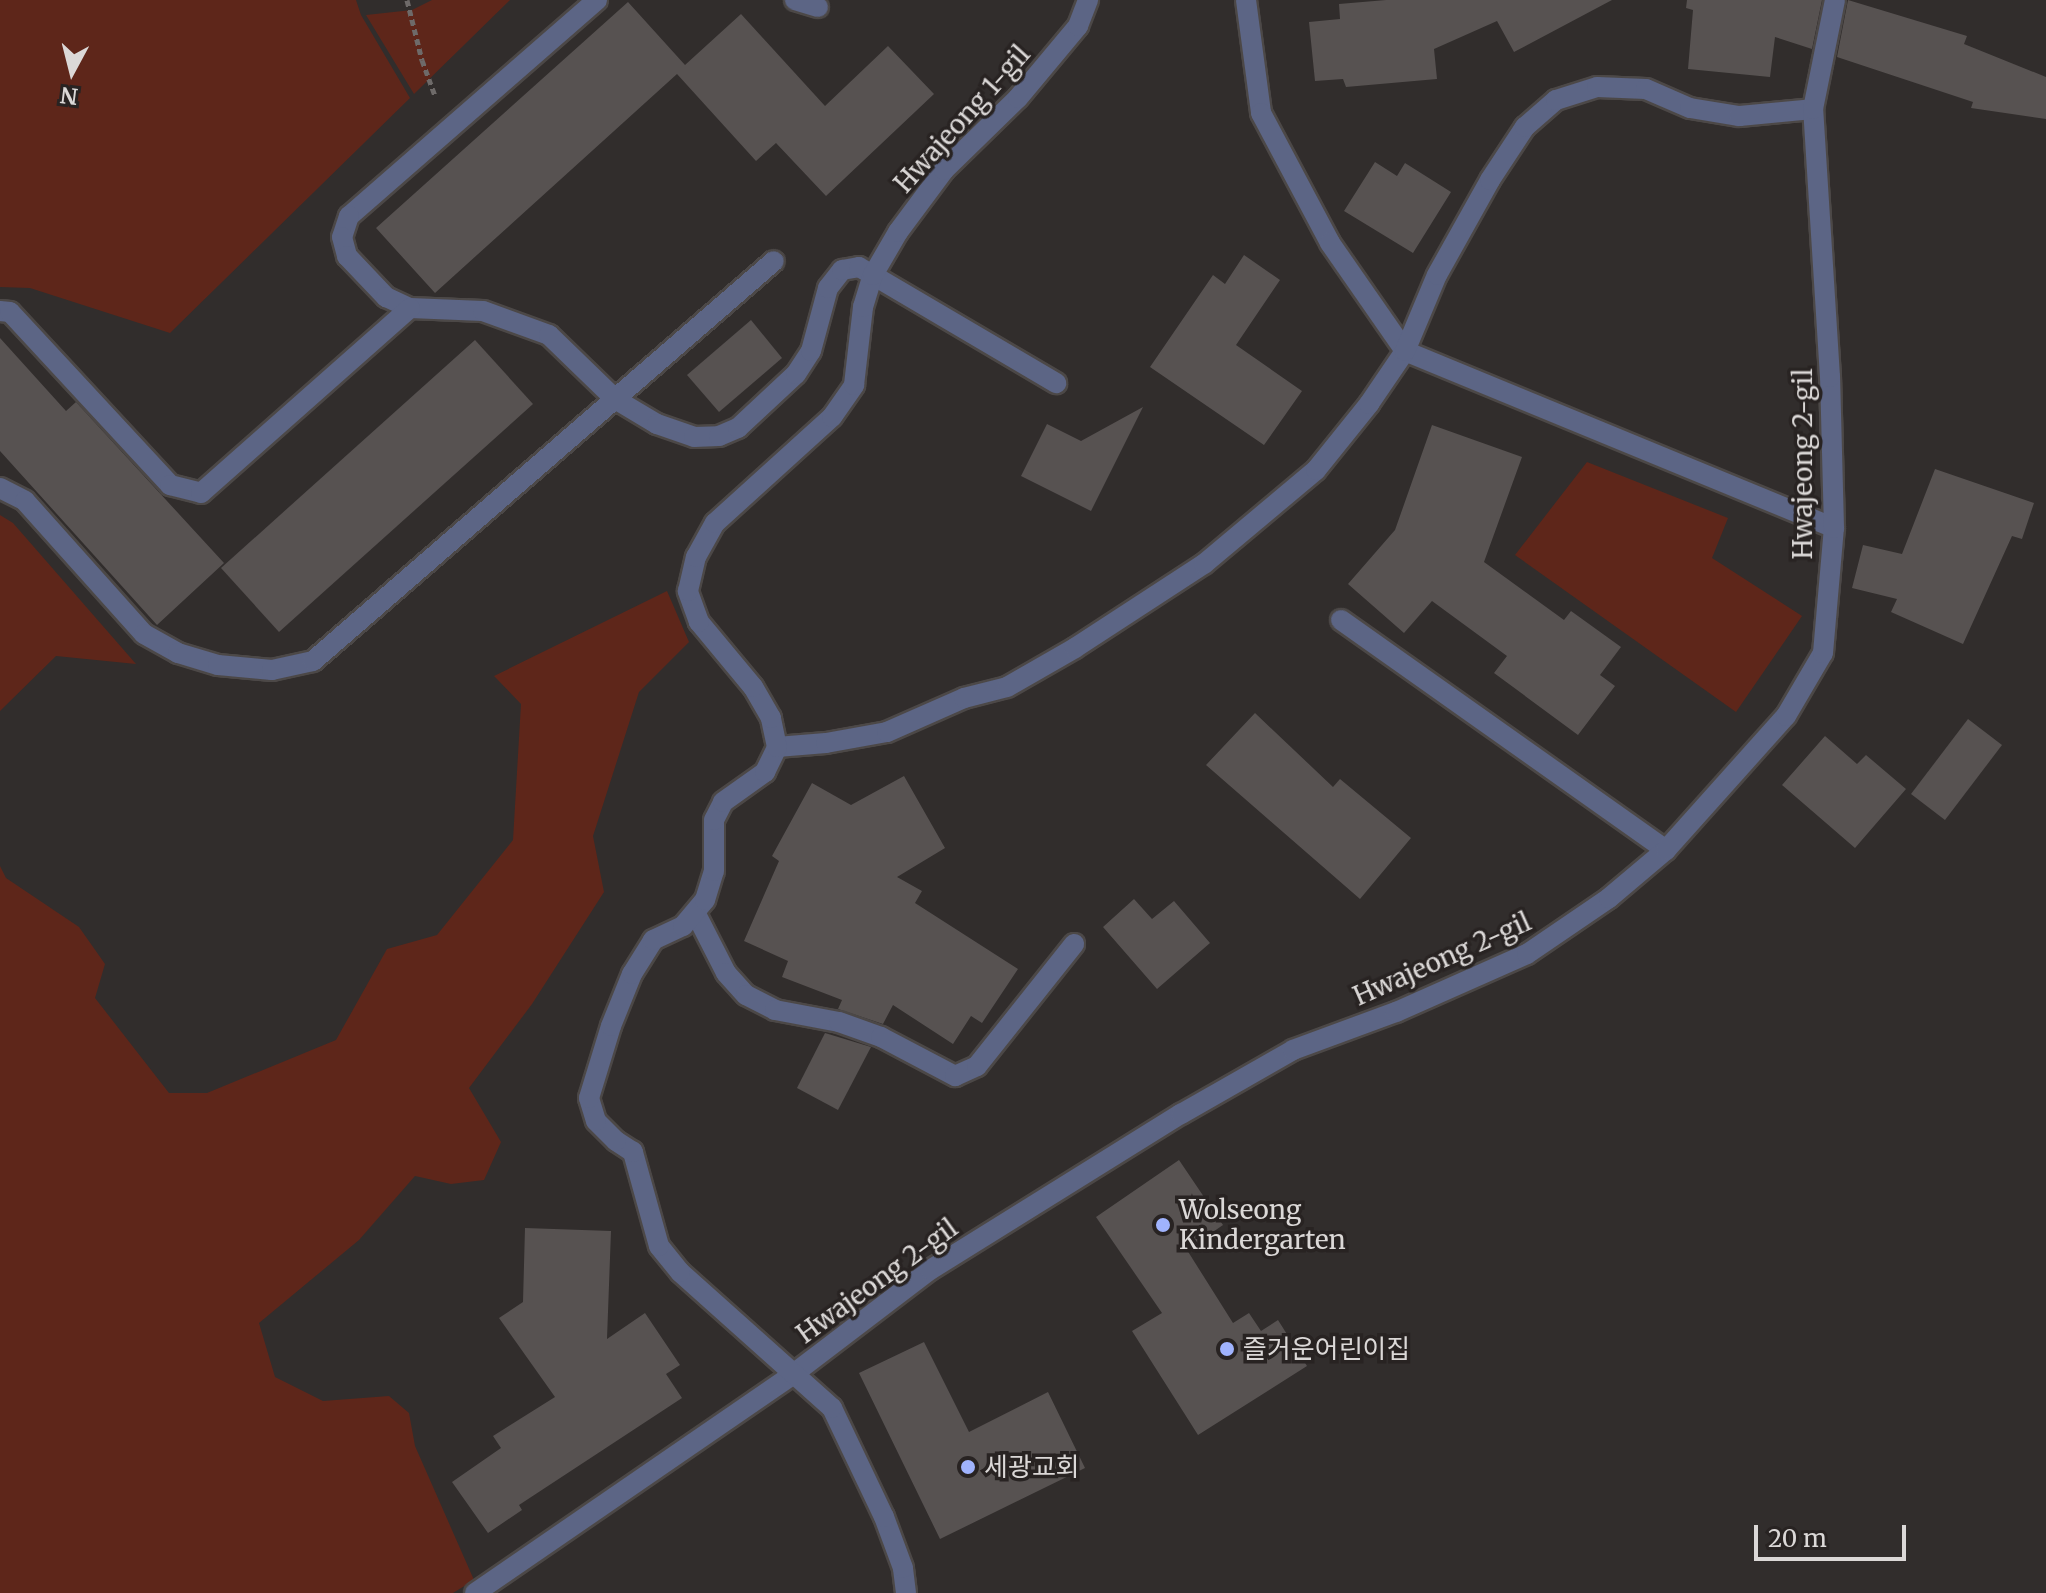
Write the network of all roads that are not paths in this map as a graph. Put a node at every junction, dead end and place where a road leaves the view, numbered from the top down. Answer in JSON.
{"nodes":[{"id":1,"x":597,"y":0,"type":"edge"},
{"id":2,"x":795,"y":0,"type":"edge"},
{"id":3,"x":1088,"y":0,"type":"edge"},
{"id":4,"x":1246,"y":0,"type":"edge"},
{"id":5,"x":1835,"y":0,"type":"edge"},
{"id":6,"x":818,"y":7,"type":"dead end"},
{"id":7,"x":1813,"y":109,"type":"junction"},
{"id":8,"x":774,"y":261,"type":"dead end"},
{"id":9,"x":873,"y":275,"type":"junction"},
{"id":10,"x":410,"y":308,"type":"junction"},
{"id":11,"x":0,"y":311,"type":"edge"},
{"id":12,"x":1405,"y":351,"type":"junction"},
{"id":13,"x":1056,"y":383,"type":"dead end"},
{"id":14,"x":615,"y":399,"type":"junction"},
{"id":15,"x":0,"y":488,"type":"edge"},
{"id":16,"x":1834,"y":528,"type":"junction"},
{"id":17,"x":1341,"y":620,"type":"dead end"},
{"id":18,"x":777,"y":747,"type":"junction"},
{"id":19,"x":1666,"y":850,"type":"junction"},
{"id":20,"x":696,"y":914,"type":"junction"},
{"id":21,"x":1074,"y":944,"type":"dead end"},
{"id":22,"x":796,"y":1372,"type":"junction"},
{"id":23,"x":475,"y":1593,"type":"edge"},
{"id":24,"x":906,"y":1593,"type":"edge"}],
"edges":[{"from":1,"to":10,"type":"street"},
{"from":2,"to":6,"type":"street"},
{"from":3,"to":9,"type":"street","name":"Hwajeong 1-gil"},
{"from":4,"to":12,"type":"street"},
{"from":5,"to":7,"type":"street","name":"Hwajeong 2-gil"},
{"from":7,"to":12,"type":"street"},
{"from":7,"to":16,"type":"street","name":"Hwajeong 2-gil"},
{"from":8,"to":14,"type":"street"},
{"from":9,"to":13,"type":"street"},
{"from":9,"to":14,"type":"street"},
{"from":9,"to":18,"type":"street","name":"Hwajeong 1-gil"},
{"from":10,"to":11,"type":"street"},
{"from":10,"to":14,"type":"street"},
{"from":12,"to":16,"type":"street"},
{"from":12,"to":18,"type":"street"},
{"from":14,"to":15,"type":"street"},
{"from":16,"to":19,"type":"street","name":"Hwajeong 2-gil"},
{"from":17,"to":19,"type":"street"},
{"from":18,"to":20,"type":"street"},
{"from":19,"to":22,"type":"street","name":"Hwajeong 2-gil"},
{"from":20,"to":21,"type":"street"},
{"from":20,"to":22,"type":"street"},
{"from":22,"to":23,"type":"street"},
{"from":22,"to":24,"type":"street","name":"Hwajeong 2-gil"}]}
